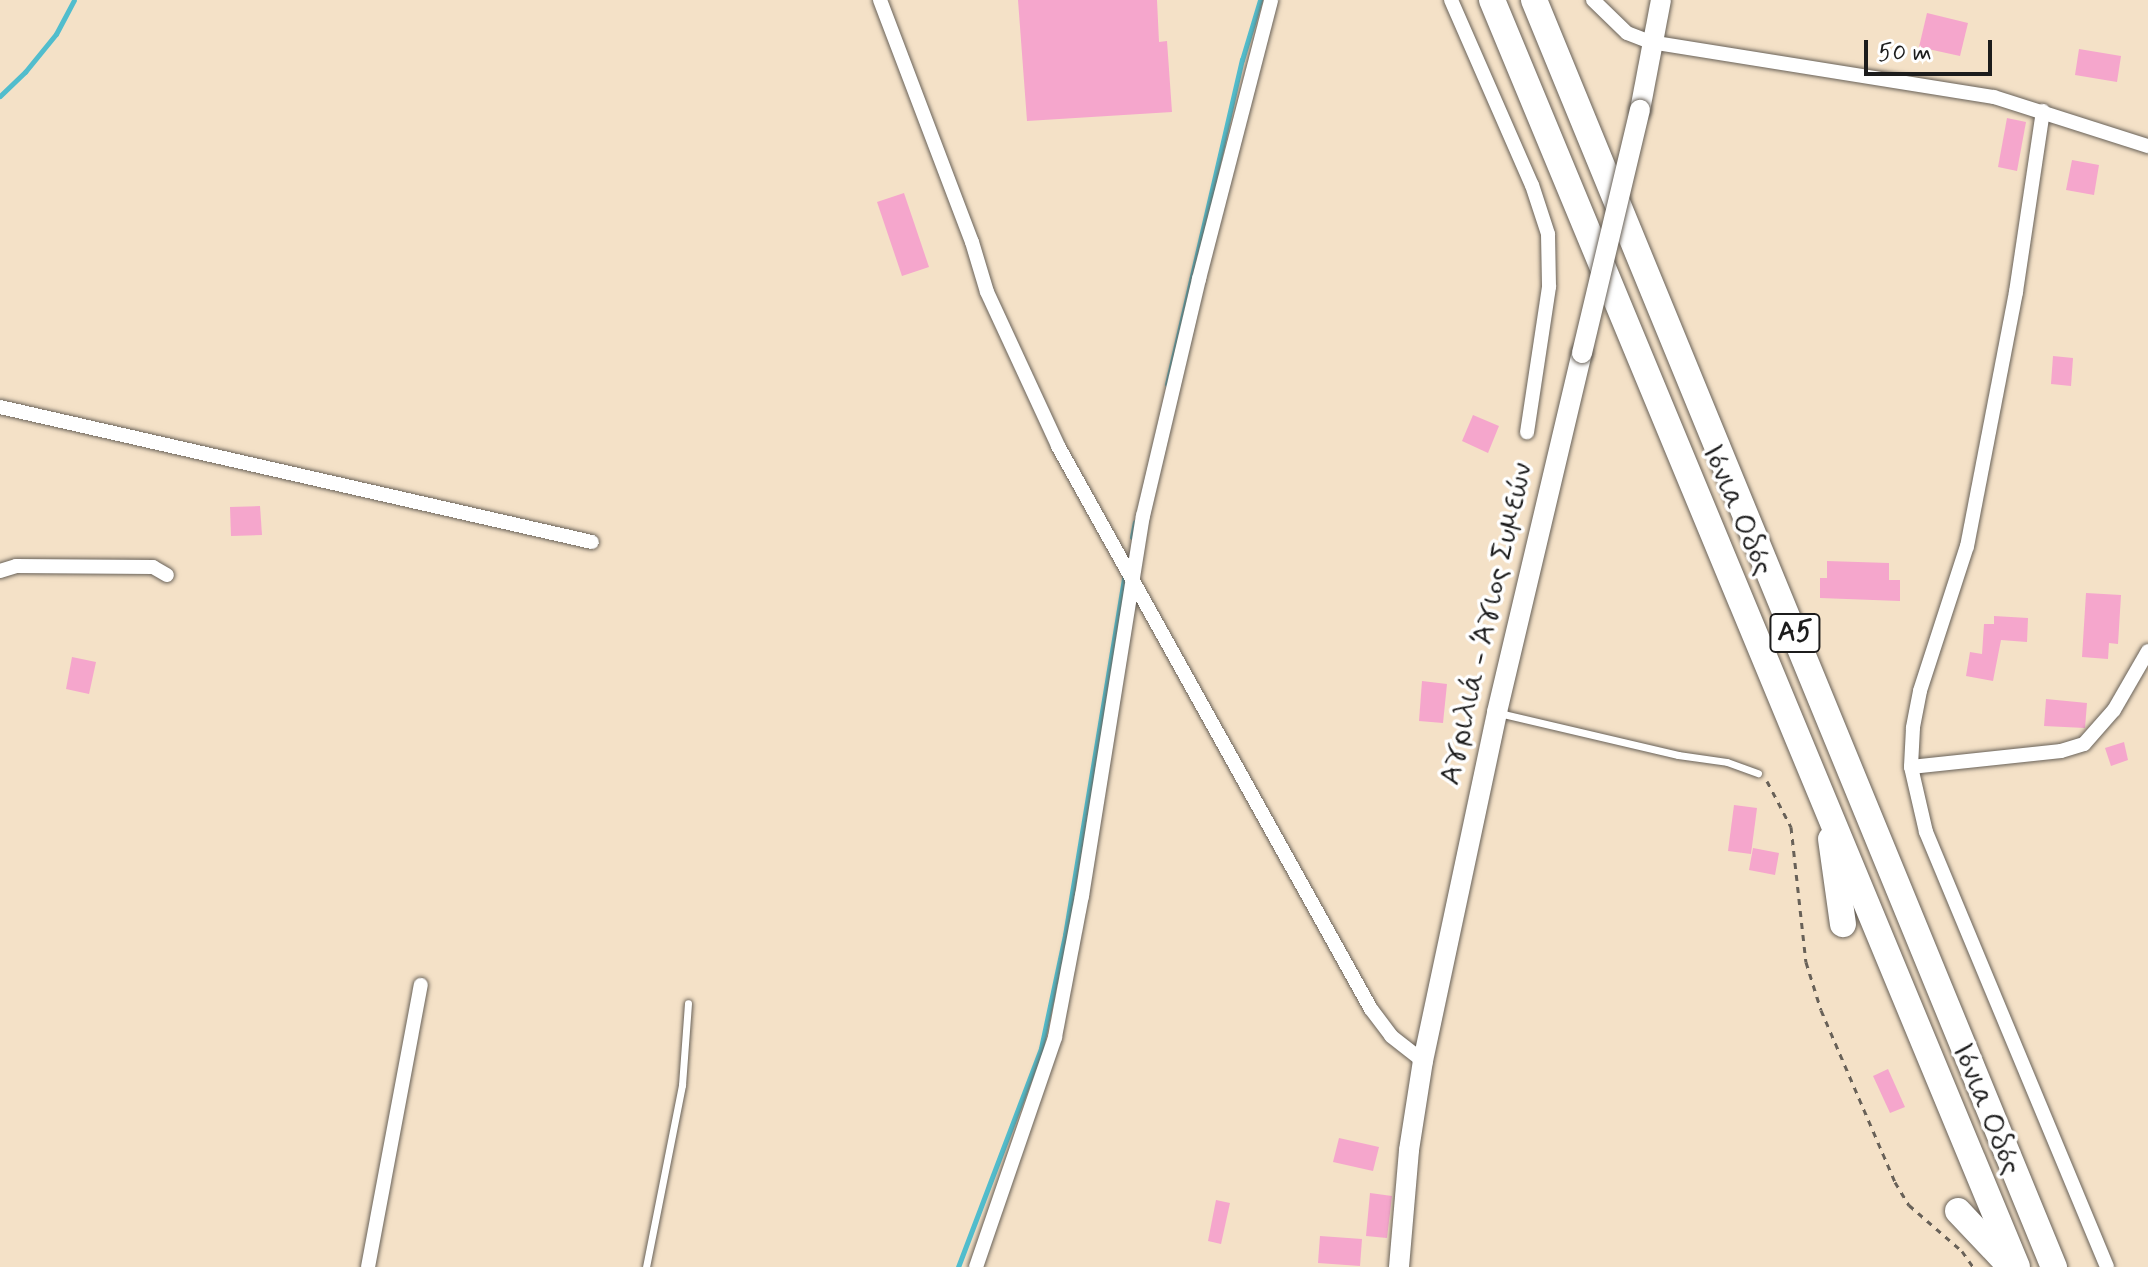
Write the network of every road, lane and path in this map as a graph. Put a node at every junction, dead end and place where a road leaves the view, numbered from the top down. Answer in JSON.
{"nodes":[{"id":1,"x":880,"y":0,"type":"edge"},
{"id":2,"x":1271,"y":0,"type":"edge"},
{"id":3,"x":1451,"y":0,"type":"edge"},
{"id":4,"x":1492,"y":0,"type":"edge"},
{"id":5,"x":1534,"y":0,"type":"edge"},
{"id":6,"x":1593,"y":0,"type":"edge"},
{"id":7,"x":1661,"y":0,"type":"edge"},
{"id":8,"x":1650,"y":42,"type":"junction"},
{"id":9,"x":2043,"y":111,"type":"junction"},
{"id":10,"x":2148,"y":146,"type":"edge"},
{"id":11,"x":0,"y":407,"type":"edge"},
{"id":12,"x":1527,"y":432,"type":"dead end"},
{"id":13,"x":592,"y":542,"type":"dead end"},
{"id":14,"x":0,"y":571,"type":"edge"},
{"id":15,"x":167,"y":575,"type":"dead end"},
{"id":16,"x":1132,"y":581,"type":"junction"},
{"id":17,"x":2148,"y":651,"type":"edge"},
{"id":18,"x":1497,"y":712,"type":"junction"},
{"id":19,"x":1911,"y":767,"type":"junction"},
{"id":20,"x":1758,"y":773,"type":"joint"},
{"id":21,"x":1825,"y":800,"type":"junction"},
{"id":22,"x":1843,"y":924,"type":"dead end"},
{"id":23,"x":421,"y":985,"type":"dead end"},
{"id":24,"x":688,"y":1003,"type":"dead end"},
{"id":25,"x":1423,"y":1061,"type":"junction"},
{"id":26,"x":1958,"y":1211,"type":"dead end"},
{"id":27,"x":368,"y":1267,"type":"edge"},
{"id":28,"x":646,"y":1267,"type":"edge"},
{"id":29,"x":976,"y":1267,"type":"edge"},
{"id":30,"x":1399,"y":1267,"type":"edge"},
{"id":31,"x":1973,"y":1267,"type":"edge"},
{"id":32,"x":2014,"y":1267,"type":"edge"},
{"id":33,"x":2054,"y":1267,"type":"edge"},
{"id":34,"x":2107,"y":1267,"type":"edge"}],
"edges":[{"from":1,"to":16,"type":"street"},
{"from":2,"to":16,"type":"street"},
{"from":3,"to":12,"type":"street"},
{"from":4,"to":21,"type":"highway","name":"Ιόνια Οδός","number":"Α5"},
{"from":5,"to":33,"type":"highway","name":"Ιόνια Οδός","number":"Α5"},
{"from":6,"to":8,"type":"street"},
{"from":7,"to":8,"type":"main road","name":"Αγριλιά - Άγιος Συμεών"},
{"from":8,"to":9,"type":"street"},
{"from":8,"to":18,"type":"main road","name":"Αγριλιά - Άγιος Συμεών","bridge":true},
{"from":9,"to":10,"type":"street"},
{"from":9,"to":19,"type":"street"},
{"from":11,"to":13,"type":"street"},
{"from":14,"to":15,"type":"street"},
{"from":16,"to":25,"type":"street"},
{"from":16,"to":29,"type":"street"},
{"from":17,"to":19,"type":"street"},
{"from":18,"to":20,"type":"lane"},
{"from":18,"to":25,"type":"main road","name":"Αγριλιά - Άγιος Συμεών"},
{"from":19,"to":34,"type":"street"},
{"from":20,"to":31,"type":"path"},
{"from":21,"to":22,"type":"highway"},
{"from":21,"to":32,"type":"highway","name":"Ιόνια Οδός","number":"Α5"},
{"from":23,"to":27,"type":"street"},
{"from":24,"to":28,"type":"lane"},
{"from":25,"to":30,"type":"main road","name":"Αγριλιά - Άγιος Συμεών"},
{"from":26,"to":32,"type":"highway"}]}
